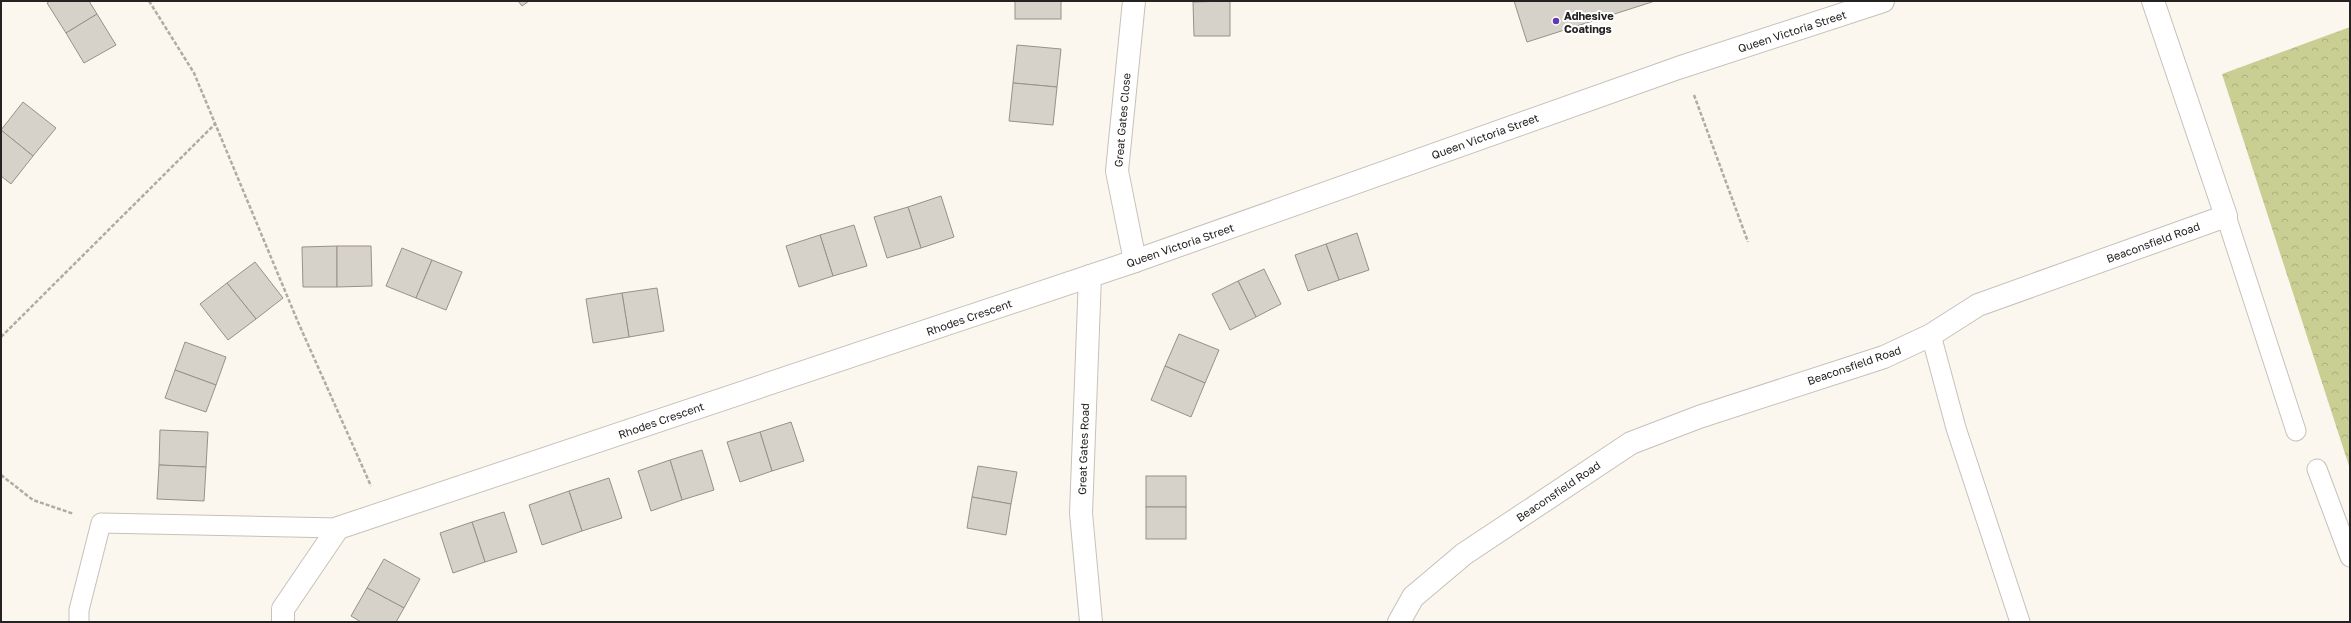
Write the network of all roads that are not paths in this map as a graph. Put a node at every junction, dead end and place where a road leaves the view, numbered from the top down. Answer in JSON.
{"nodes":[{"id":1,"x":1134,"y":1,"type":"edge"},
{"id":2,"x":1883,"y":1,"type":"edge"},
{"id":3,"x":2154,"y":1,"type":"edge"},
{"id":4,"x":2226,"y":216,"type":"junction"},
{"id":5,"x":1135,"y":261,"type":"junction"},
{"id":6,"x":1090,"y":276,"type":"junction"},
{"id":7,"x":1931,"y":335,"type":"junction"},
{"id":8,"x":2296,"y":431,"type":"dead end"},
{"id":9,"x":2317,"y":469,"type":"dead end"},
{"id":10,"x":338,"y":528,"type":"junction"},
{"id":11,"x":2350,"y":557,"type":"edge"},
{"id":12,"x":79,"y":622,"type":"edge"},
{"id":13,"x":283,"y":622,"type":"edge"},
{"id":14,"x":1091,"y":622,"type":"edge"},
{"id":15,"x":1399,"y":622,"type":"edge"},
{"id":16,"x":2020,"y":622,"type":"edge"}],
"edges":[{"from":1,"to":5,"type":"street","name":"Great Gates Close"},
{"from":2,"to":5,"type":"street","name":"Queen Victoria Street"},
{"from":3,"to":4,"type":"street"},
{"from":4,"to":7,"type":"street","name":"Beaconsfield Road"},
{"from":4,"to":8,"type":"lane"},
{"from":5,"to":6,"type":"street","name":"Queen Victoria Street"},
{"from":6,"to":10,"type":"street","name":"Rhodes Crescent"},
{"from":6,"to":14,"type":"street","name":"Great Gates Road"},
{"from":7,"to":15,"type":"street","name":"Beaconsfield Road"},
{"from":7,"to":16,"type":"lane"},
{"from":9,"to":11,"type":"lane"},
{"from":10,"to":12,"type":"lane"},
{"from":10,"to":13,"type":"street"}]}
